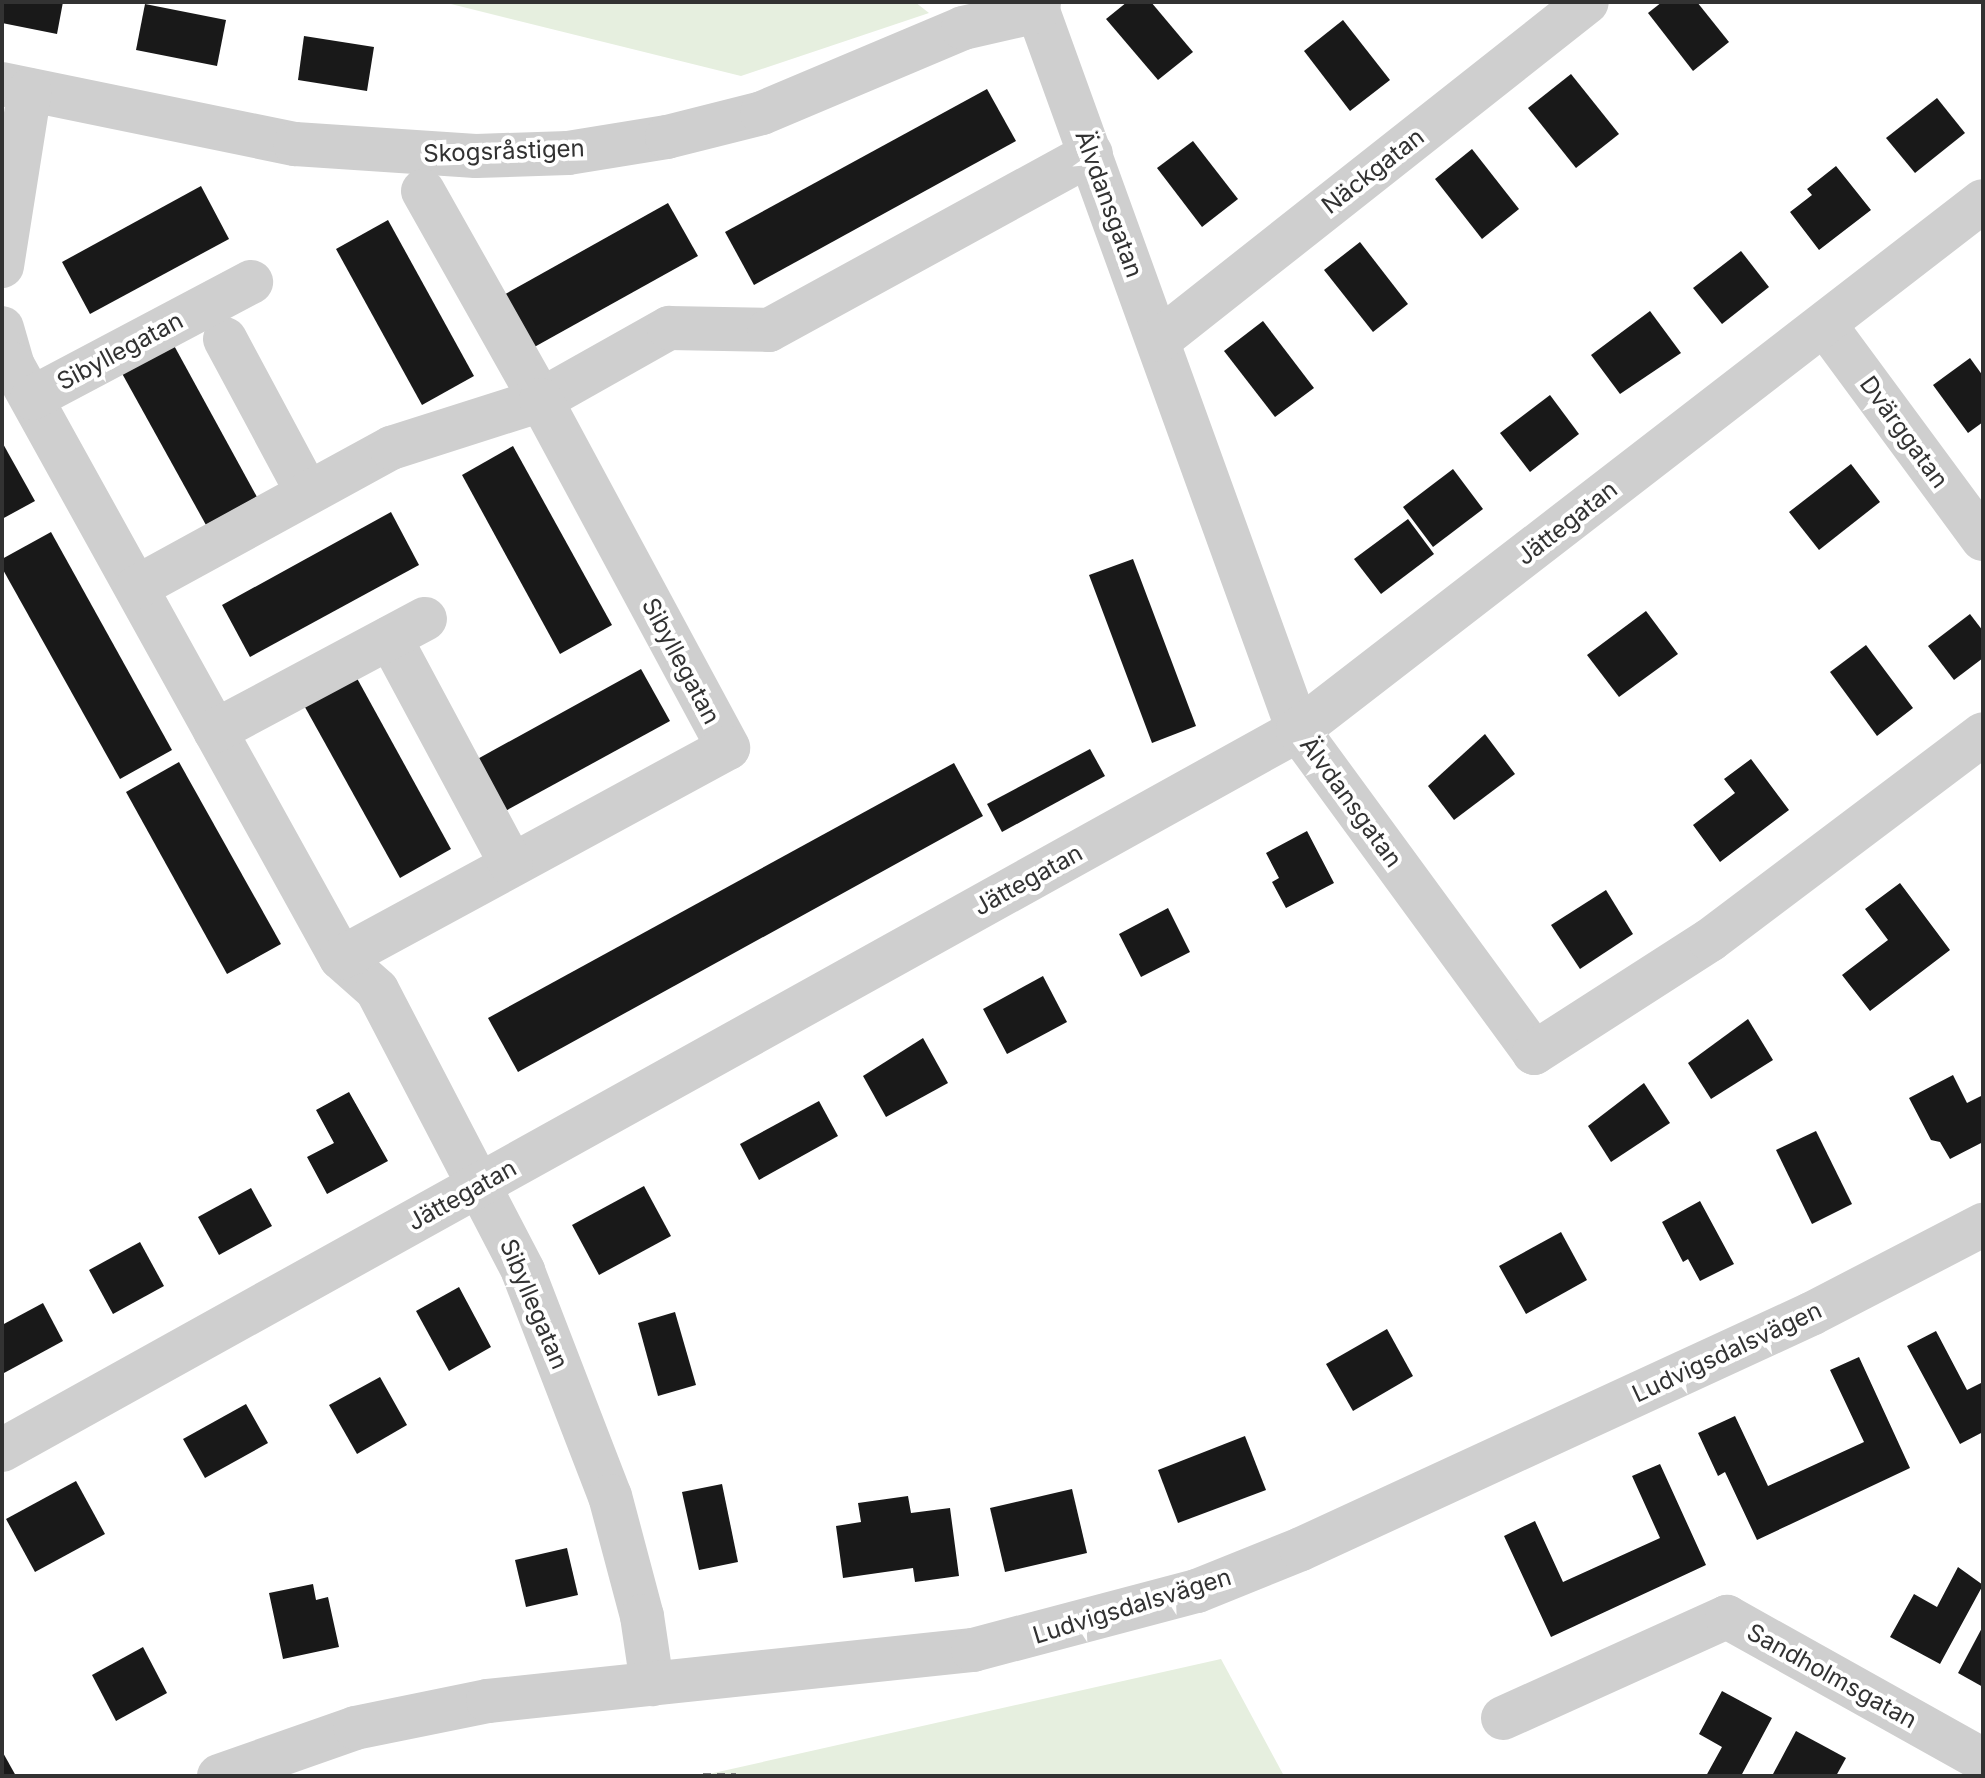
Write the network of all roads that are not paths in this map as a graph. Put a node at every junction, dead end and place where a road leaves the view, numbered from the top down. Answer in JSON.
{"nodes":[{"id":1,"x":1587,"y":2,"type":"edge"},
{"id":2,"x":1038,"y":7,"type":"edge"},
{"id":3,"x":16,"y":87,"type":"edge"},
{"id":4,"x":1091,"y":154,"type":"junction"},
{"id":5,"x":423,"y":191,"type":"dead end"},
{"id":6,"x":1983,"y":201,"type":"edge"},
{"id":7,"x":2,"y":266,"type":"edge"},
{"id":8,"x":251,"y":282,"type":"dead end"},
{"id":9,"x":1825,"y":325,"type":"junction"},
{"id":10,"x":2,"y":328,"type":"edge"},
{"id":11,"x":225,"y":339,"type":"dead end"},
{"id":12,"x":1159,"y":340,"type":"junction"},
{"id":13,"x":32,"y":398,"type":"junction"},
{"id":14,"x":541,"y":400,"type":"junction"},
{"id":15,"x":307,"y":492,"type":"junction"},
{"id":16,"x":1983,"y":539,"type":"edge"},
{"id":17,"x":137,"y":587,"type":"junction"},
{"id":18,"x":1298,"y":730,"type":"junction"},
{"id":19,"x":215,"y":731,"type":"junction"},
{"id":20,"x":1983,"y":734,"type":"edge"},
{"id":21,"x":511,"y":864,"type":"junction"},
{"id":22,"x":341,"y":958,"type":"junction"},
{"id":23,"x":480,"y":1186,"type":"junction"},
{"id":24,"x":1983,"y":1225,"type":"edge"},
{"id":25,"x":2,"y":1450,"type":"edge"},
{"id":26,"x":652,"y":1684,"type":"junction"},
{"id":27,"x":1503,"y":1718,"type":"dead end"},
{"id":28,"x":1983,"y":1760,"type":"edge"},
{"id":29,"x":219,"y":1776,"type":"edge"}],
"edges":[{"from":1,"to":12,"type":"street","name":"Näckgatan"},
{"from":2,"to":3,"type":"street","name":"Skogsråstigen"},
{"from":2,"to":4,"type":"street","name":"Älvdansgatan"},
{"from":3,"to":7,"type":"street"},
{"from":4,"to":12,"type":"street","name":"Älvdansgatan"},
{"from":4,"to":14,"type":"street"},
{"from":5,"to":14,"type":"street","name":"Sibyllegatan"},
{"from":6,"to":9,"type":"street","name":"Jättegatan"},
{"from":8,"to":13,"type":"street","name":"Sibyllegatan"},
{"from":9,"to":16,"type":"street","name":"Dvärggatan"},
{"from":9,"to":18,"type":"street","name":"Jättegatan"},
{"from":10,"to":13,"type":"street","name":"Sibyllegatan"},
{"from":11,"to":15,"type":"street"},
{"from":12,"to":18,"type":"street","name":"Älvdansgatan"},
{"from":13,"to":17,"type":"street","name":"Sibyllegatan"},
{"from":14,"to":15,"type":"street"},
{"from":14,"to":21,"type":"street","name":"Sibyllegatan"},
{"from":15,"to":17,"type":"street"},
{"from":17,"to":19,"type":"street","name":"Sibyllegatan"},
{"from":18,"to":20,"type":"street","name":"Älvdansgatan"},
{"from":18,"to":23,"type":"street","name":"Jättegatan"},
{"from":19,"to":21,"type":"street"},
{"from":19,"to":22,"type":"street","name":"Sibyllegatan"},
{"from":21,"to":22,"type":"street","name":"Sibyllegatan"},
{"from":22,"to":23,"type":"street","name":"Sibyllegatan"},
{"from":23,"to":25,"type":"street","name":"Jättegatan"},
{"from":23,"to":26,"type":"street","name":"Sibyllegatan"},
{"from":24,"to":26,"type":"street","name":"Ludvigsdalsvägen"},
{"from":26,"to":29,"type":"street","name":"Ludvigsdalsvägen"},
{"from":27,"to":28,"type":"street","name":"Sandholmsgatan"}]}
